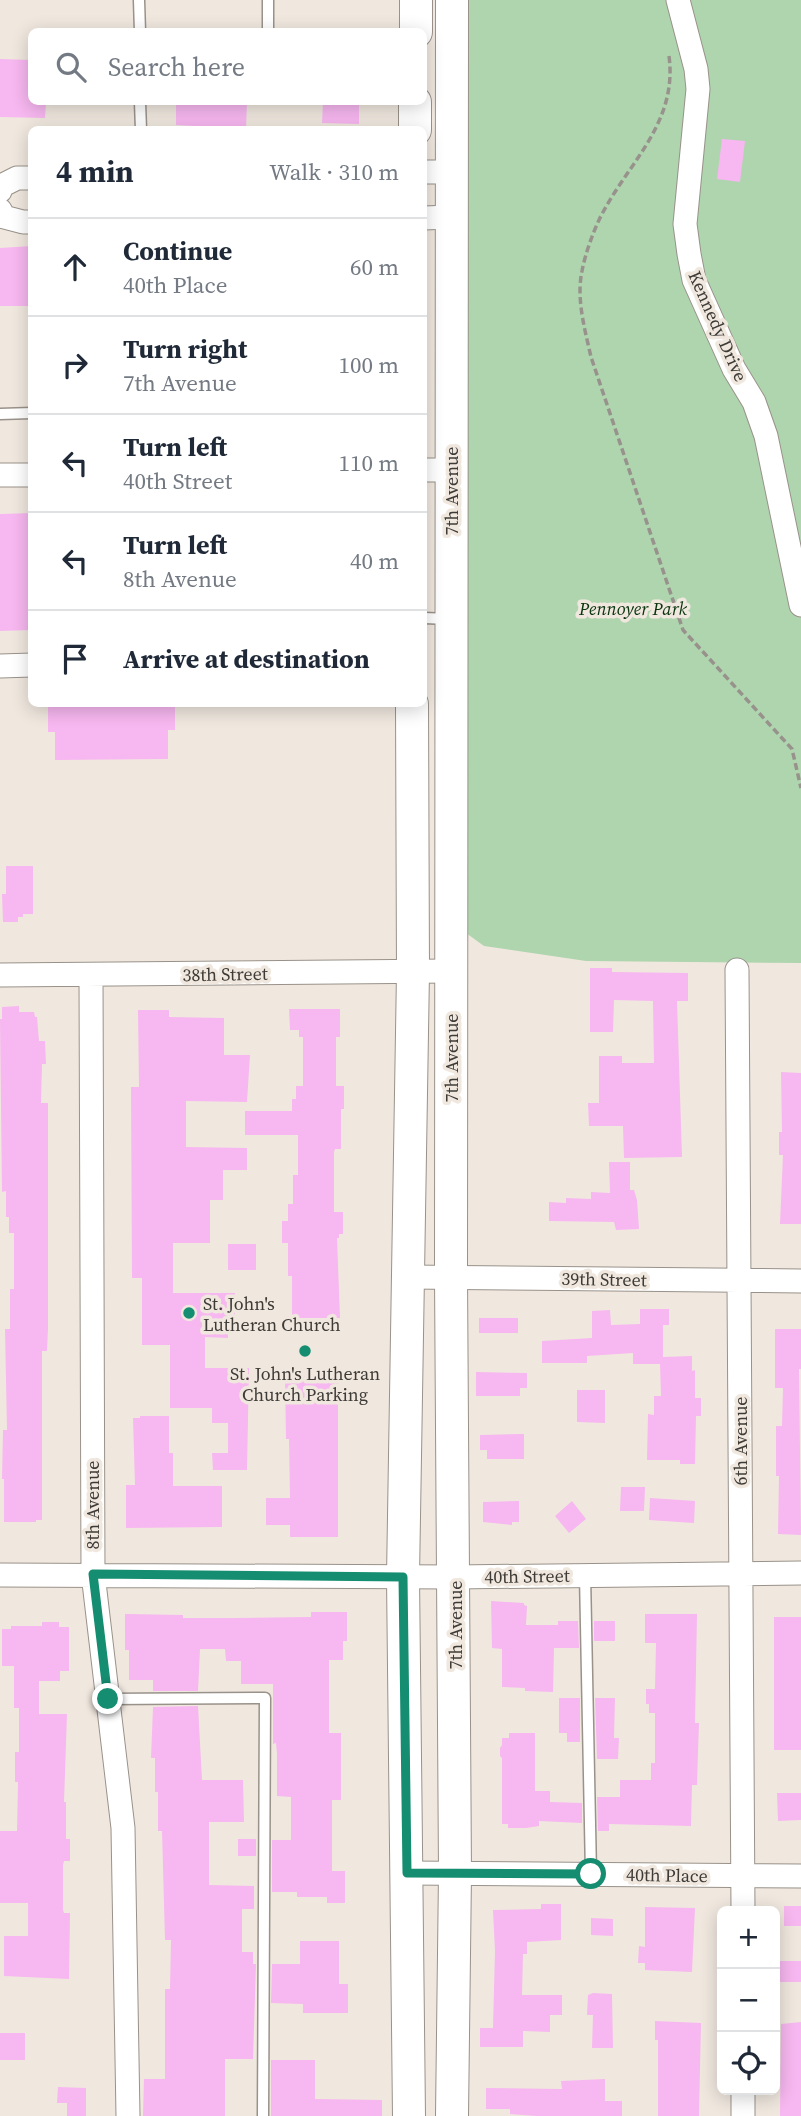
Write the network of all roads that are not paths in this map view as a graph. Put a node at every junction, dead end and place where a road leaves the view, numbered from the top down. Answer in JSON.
{"nodes":[{"id":1,"x":139,"y":0,"type":"edge"},
{"id":2,"x":268,"y":0,"type":"edge"},
{"id":3,"x":416,"y":0,"type":"edge"},
{"id":4,"x":452,"y":0,"type":"edge"},
{"id":5,"x":678,"y":0,"type":"edge"},
{"id":6,"x":140,"y":28,"type":"edge"},
{"id":7,"x":268,"y":28,"type":"edge"},
{"id":8,"x":416,"y":28,"type":"edge"},
{"id":9,"x":141,"y":105,"type":"edge"},
{"id":10,"x":415,"y":105,"type":"edge"},
{"id":11,"x":141,"y":126,"type":"edge"},
{"id":12,"x":415,"y":126,"type":"edge"},
{"id":13,"x":437,"y":172,"type":"edge"},
{"id":14,"x":28,"y":178,"type":"edge"},
{"id":15,"x":0,"y":191,"type":"edge"},
{"id":16,"x":0,"y":210,"type":"edge"},
{"id":17,"x":437,"y":218,"type":"edge"},
{"id":18,"x":28,"y":222,"type":"edge"},
{"id":19,"x":28,"y":413,"type":"edge"},
{"id":20,"x":0,"y":414,"type":"edge"},
{"id":21,"x":437,"y":470,"type":"edge"},
{"id":22,"x":0,"y":475,"type":"edge"},
{"id":23,"x":28,"y":475,"type":"edge"},
{"id":24,"x":801,"y":605,"type":"edge"},
{"id":25,"x":437,"y":619,"type":"edge"},
{"id":26,"x":28,"y":665,"type":"edge"},
{"id":27,"x":0,"y":666,"type":"edge"},
{"id":28,"x":412,"y":707,"type":"edge"},
{"id":29,"x":737,"y":970,"type":"dead end"},
{"id":30,"x":451,"y":971,"type":"junction"},
{"id":31,"x":412,"y":972,"type":"junction"},
{"id":32,"x":0,"y":975,"type":"edge"},
{"id":33,"x":91,"y":975,"type":"junction"},
{"id":34,"x":408,"y":1277,"type":"junction"},
{"id":35,"x":451,"y":1277,"type":"junction"},
{"id":36,"x":739,"y":1280,"type":"junction"},
{"id":37,"x":801,"y":1280,"type":"edge"},
{"id":38,"x":740,"y":1572,"type":"junction"},
{"id":39,"x":801,"y":1573,"type":"edge"},
{"id":40,"x":93,"y":1574,"type":"junction"},
{"id":41,"x":585,"y":1574,"type":"junction"},
{"id":42,"x":0,"y":1575,"type":"edge"},
{"id":43,"x":403,"y":1577,"type":"junction"},
{"id":44,"x":455,"y":1577,"type":"junction"},
{"id":45,"x":108,"y":1699,"type":"junction"},
{"id":46,"x":407,"y":1873,"type":"junction"},
{"id":47,"x":455,"y":1873,"type":"junction"},
{"id":48,"x":591,"y":1874,"type":"junction"},
{"id":49,"x":743,"y":1876,"type":"junction"},
{"id":50,"x":801,"y":1877,"type":"edge"},
{"id":51,"x":743,"y":1906,"type":"edge"},
{"id":52,"x":743,"y":2095,"type":"edge"},
{"id":53,"x":128,"y":2116,"type":"edge"},
{"id":54,"x":263,"y":2116,"type":"edge"},
{"id":55,"x":409,"y":2116,"type":"edge"},
{"id":56,"x":452,"y":2116,"type":"edge"},
{"id":57,"x":743,"y":2116,"type":"edge"}],
"edges":[{"from":1,"to":6,"type":"lane"},
{"from":2,"to":7,"type":"lane"},
{"from":3,"to":8,"type":"street"},
{"from":4,"to":13,"type":"street","name":"7th Avenue"},
{"from":5,"to":24,"type":"street","name":"Kennedy Drive"},
{"from":9,"to":11,"type":"lane"},
{"from":10,"to":12,"type":"street"},
{"from":13,"to":17,"type":"street","name":"7th Avenue"},
{"from":14,"to":15,"type":"street"},
{"from":16,"to":18,"type":"street"},
{"from":17,"to":21,"type":"street","name":"7th Avenue"},
{"from":19,"to":20,"type":"lane"},
{"from":21,"to":25,"type":"street","name":"7th Avenue"},
{"from":22,"to":23,"type":"street"},
{"from":25,"to":30,"type":"street","name":"7th Avenue"},
{"from":26,"to":27,"type":"street"},
{"from":28,"to":31,"type":"street"},
{"from":29,"to":36,"type":"street","name":"6th Avenue"},
{"from":30,"to":31,"type":"street","name":"38th Street"},
{"from":30,"to":35,"type":"street","name":"7th Avenue"},
{"from":31,"to":33,"type":"street","name":"38th Street"},
{"from":31,"to":34,"type":"street"},
{"from":32,"to":33,"type":"street","name":"38th Street"},
{"from":33,"to":40,"type":"street","name":"8th Avenue"},
{"from":34,"to":35,"type":"street","name":"39th Street"},
{"from":34,"to":43,"type":"street"},
{"from":35,"to":36,"type":"street","name":"39th Street"},
{"from":35,"to":44,"type":"street","name":"7th Avenue"},
{"from":36,"to":37,"type":"street","name":"39th Street"},
{"from":36,"to":38,"type":"street","name":"6th Avenue"},
{"from":38,"to":39,"type":"street","name":"40th Street"},
{"from":38,"to":41,"type":"street","name":"40th Street"},
{"from":38,"to":49,"type":"street","name":"6th Avenue"},
{"from":40,"to":42,"type":"street","name":"40th Street"},
{"from":40,"to":43,"type":"street","name":"40th Street"},
{"from":40,"to":45,"type":"street","name":"8th Avenue"},
{"from":41,"to":44,"type":"street","name":"40th Street"},
{"from":41,"to":48,"type":"lane"},
{"from":43,"to":44,"type":"street","name":"40th Street"},
{"from":43,"to":46,"type":"street"},
{"from":44,"to":47,"type":"street","name":"7th Avenue"},
{"from":45,"to":53,"type":"street","name":"8th Avenue"},
{"from":45,"to":54,"type":"lane"},
{"from":46,"to":47,"type":"street","name":"40th Place"},
{"from":46,"to":55,"type":"street"},
{"from":47,"to":48,"type":"street","name":"40th Place"},
{"from":47,"to":56,"type":"street","name":"7th Avenue"},
{"from":48,"to":49,"type":"street","name":"40th Place"},
{"from":49,"to":50,"type":"street","name":"40th Place"},
{"from":49,"to":51,"type":"street","name":"6th Avenue"},
{"from":52,"to":57,"type":"street"}]}
